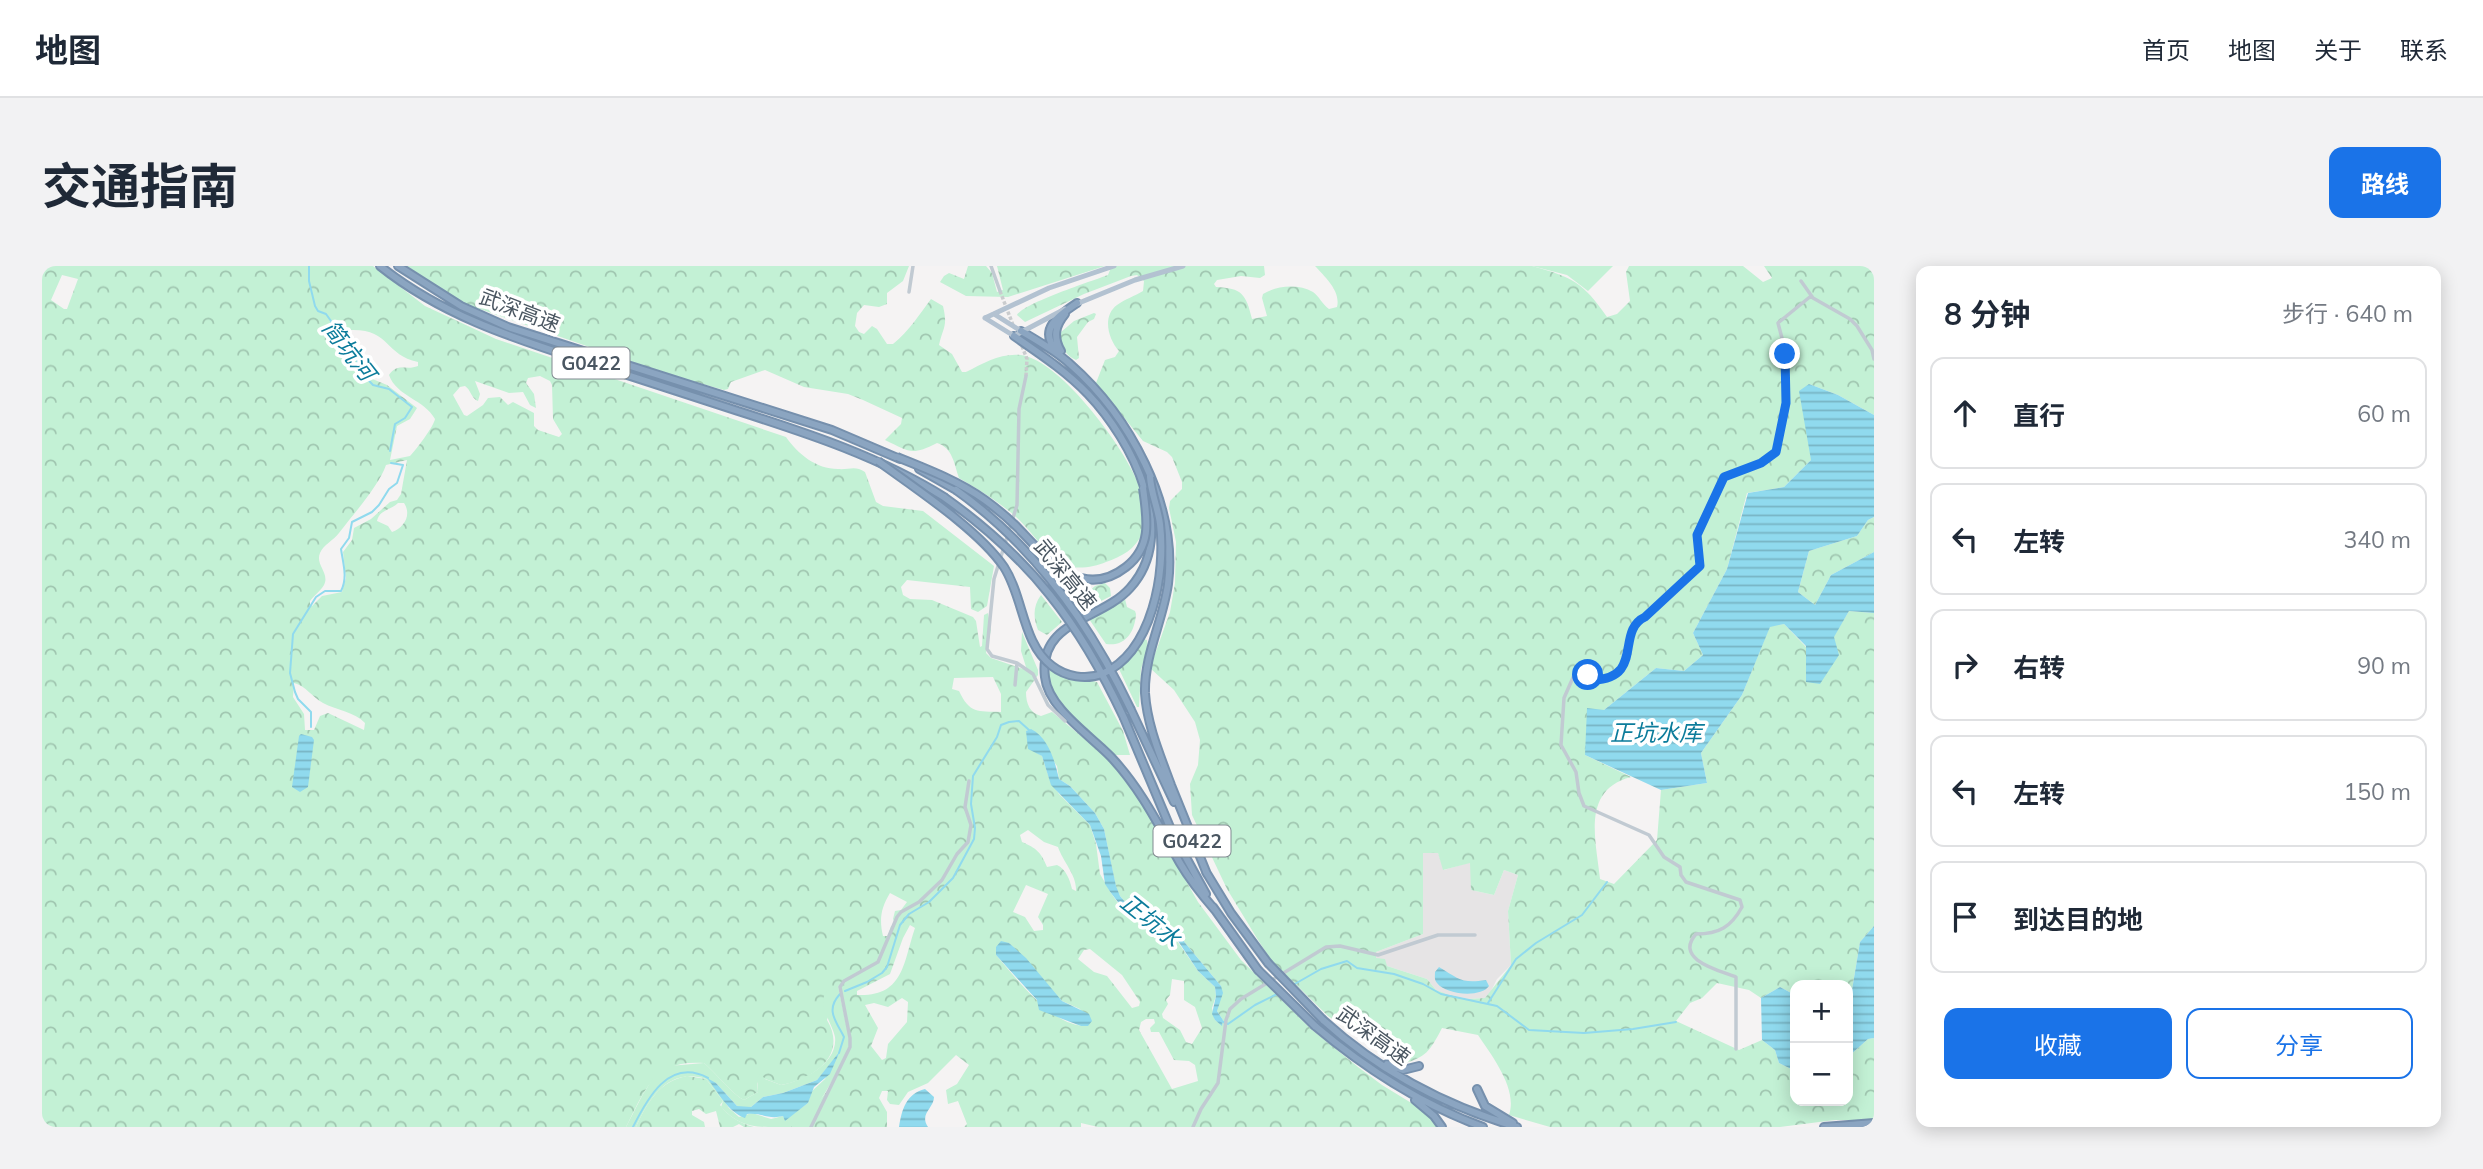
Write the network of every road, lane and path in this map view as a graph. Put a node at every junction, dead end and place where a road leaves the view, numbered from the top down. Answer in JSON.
{"nodes":[{"id":1,"x":380,"y":266,"type":"edge"},
{"id":2,"x":398,"y":266,"type":"edge"},
{"id":3,"x":913,"y":266,"type":"edge"},
{"id":4,"x":991,"y":266,"type":"edge"},
{"id":5,"x":1114,"y":266,"type":"edge"},
{"id":6,"x":1183,"y":266,"type":"edge"},
{"id":7,"x":1801,"y":281,"type":"dead end"},
{"id":8,"x":1000,"y":291,"type":"tunnel mouth"},
{"id":9,"x":909,"y":292,"type":"dead end"},
{"id":10,"x":1811,"y":296,"type":"junction"},
{"id":11,"x":1077,"y":303,"type":"junction"},
{"id":12,"x":994,"y":314,"type":"junction"},
{"id":13,"x":1021,"y":331,"type":"junction"},
{"id":14,"x":1013,"y":336,"type":"junction"},
{"id":15,"x":1874,"y":359,"type":"edge"},
{"id":16,"x":1066,"y":360,"type":"junction"},
{"id":17,"x":1026,"y":376,"type":"tunnel mouth"},
{"id":18,"x":897,"y":457,"type":"junction"},
{"id":19,"x":878,"y":461,"type":"junction"},
{"id":20,"x":1150,"y":477,"type":"junction"},
{"id":21,"x":1143,"y":488,"type":"junction"},
{"id":22,"x":1017,"y":663,"type":"junction"},
{"id":23,"x":1014,"y":685,"type":"dead end"},
{"id":24,"x":1065,"y":721,"type":"dead end"},
{"id":25,"x":969,"y":780,"type":"dead end"},
{"id":26,"x":1207,"y":874,"type":"junction"},
{"id":27,"x":1214,"y":910,"type":"junction"},
{"id":28,"x":1475,"y":935,"type":"dead end"},
{"id":29,"x":1736,"y":1049,"type":"dead end"},
{"id":30,"x":1368,"y":1055,"type":"junction"},
{"id":31,"x":1419,"y":1066,"type":"dead end"},
{"id":32,"x":1477,"y":1089,"type":"dead end"},
{"id":33,"x":1408,"y":1094,"type":"junction"},
{"id":34,"x":1874,"y":1123,"type":"edge"},
{"id":35,"x":811,"y":1127,"type":"edge"},
{"id":36,"x":1193,"y":1127,"type":"edge"},
{"id":37,"x":1442,"y":1127,"type":"edge"},
{"id":38,"x":1483,"y":1127,"type":"edge"},
{"id":39,"x":1519,"y":1127,"type":"edge"},
{"id":40,"x":1824,"y":1127,"type":"edge"}],
"edges":[{"from":1,"to":19,"type":"highway","name":"武深高速","number":"G0422"},
{"from":2,"to":18,"type":"highway","name":"武深高速","number":"G0422"},
{"from":3,"to":9,"type":"street"},
{"from":4,"to":8,"type":"street"},
{"from":5,"to":12,"type":"main road"},
{"from":6,"to":11,"type":"main road"},
{"from":7,"to":10,"type":"street"},
{"from":10,"to":15,"type":"street"},
{"from":10,"to":29,"type":"street"},
{"from":11,"to":13,"type":"main road"},
{"from":11,"to":16,"type":"highway"},
{"from":12,"to":13,"type":"main road"},
{"from":12,"to":14,"type":"main road"},
{"from":13,"to":14,"type":"main road"},
{"from":13,"to":16,"type":"highway"},
{"from":14,"to":21,"type":"highway"},
{"from":16,"to":20,"type":"highway"},
{"from":17,"to":22,"type":"street"},
{"from":18,"to":21,"type":"highway","bridge":true},
{"from":18,"to":26,"type":"highway","name":"武深高速","number":"G0422","bridge":true},
{"from":19,"to":20,"type":"highway","bridge":true},
{"from":19,"to":27,"type":"highway","name":"武深高速","number":"G0422","bridge":true},
{"from":20,"to":26,"type":"highway"},
{"from":21,"to":27,"type":"highway"},
{"from":22,"to":23,"type":"street"},
{"from":22,"to":24,"type":"street"},
{"from":25,"to":35,"type":"street"},
{"from":26,"to":30,"type":"highway","name":"武深高速","number":"G0422","bridge":true},
{"from":27,"to":33,"type":"highway","name":"武深高速","number":"G0422","bridge":true},
{"from":28,"to":36,"type":"street"},
{"from":30,"to":31,"type":"highway"},
{"from":30,"to":39,"type":"highway","name":"武深高速","number":"G0422"},
{"from":32,"to":39,"type":"highway"},
{"from":33,"to":37,"type":"highway"},
{"from":33,"to":38,"type":"highway","name":"武深高速","number":"G0422"},
{"from":34,"to":40,"type":"highway"}]}
